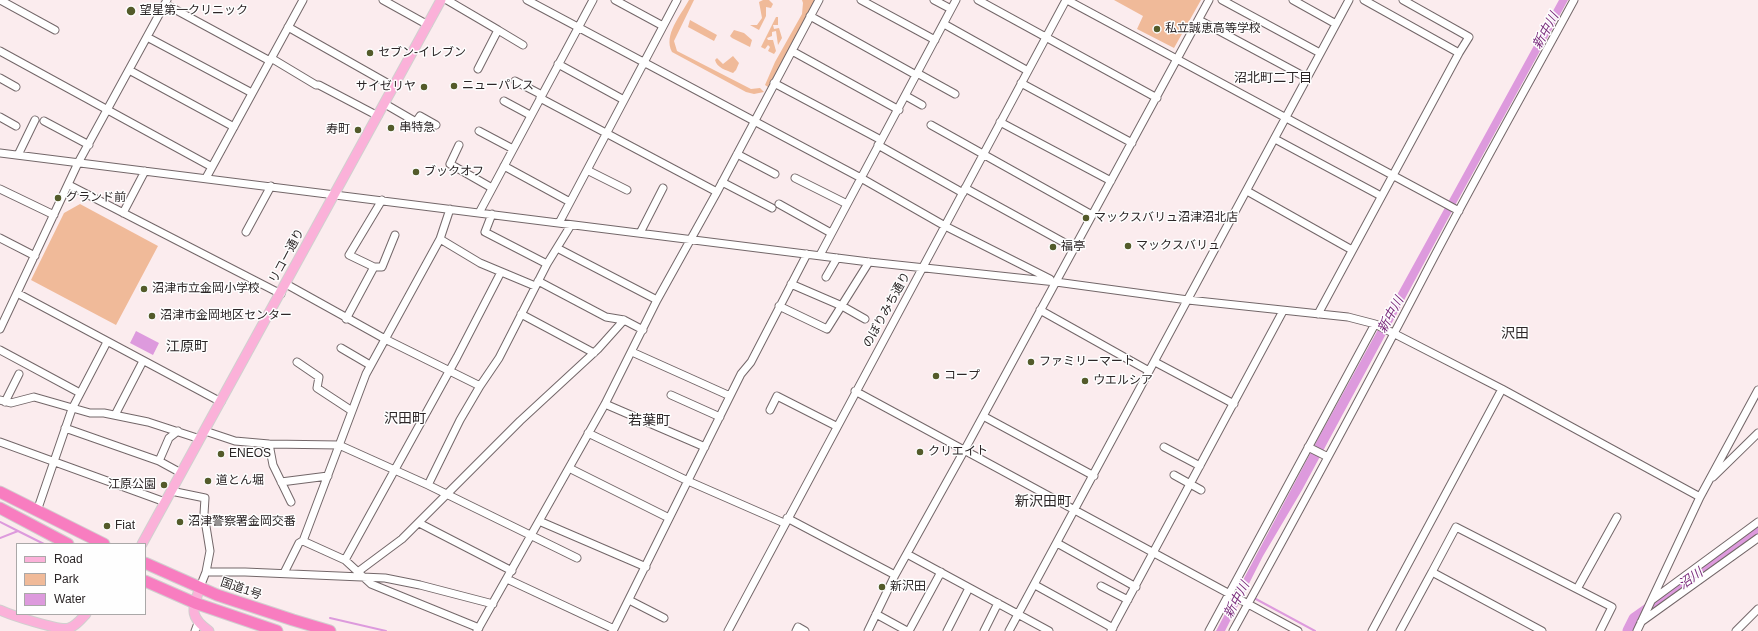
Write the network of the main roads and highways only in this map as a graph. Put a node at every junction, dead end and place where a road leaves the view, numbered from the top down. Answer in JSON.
{"nodes":[{"id":1,"x":441,"y":0,"type":"edge"},
{"id":2,"x":0,"y":492,"type":"edge"},
{"id":3,"x":0,"y":508,"type":"edge"},
{"id":4,"x":66,"y":543,"type":"edge"},
{"id":5,"x":102,"y":543,"type":"edge"},
{"id":6,"x":143,"y":543,"type":"edge"},
{"id":7,"x":146,"y":563,"type":"edge"},
{"id":8,"x":146,"y":581,"type":"edge"},
{"id":9,"x":200,"y":587,"type":"junction"},
{"id":10,"x":194,"y":603,"type":"junction"},
{"id":11,"x":0,"y":610,"type":"edge"},
{"id":12,"x":85,"y":615,"type":"edge"},
{"id":13,"x":197,"y":627,"type":"edge"},
{"id":14,"x":70,"y":629,"type":"edge"},
{"id":15,"x":209,"y":631,"type":"edge"},
{"id":16,"x":277,"y":631,"type":"edge"},
{"id":17,"x":330,"y":631,"type":"edge"}],
"edges":[{"from":1,"to":6,"type":"main road","name":"リコー通り"},
{"from":2,"to":5,"type":"highway"},
{"from":3,"to":4,"type":"highway"},
{"from":7,"to":9,"type":"highway","name":"国道1号"},
{"from":8,"to":10,"type":"highway"},
{"from":9,"to":10,"type":"main road"},
{"from":9,"to":17,"type":"highway","name":"国道1号"},
{"from":10,"to":13,"type":"main road"},
{"from":10,"to":16,"type":"highway"},
{"from":11,"to":14,"type":"main road"},
{"from":12,"to":14,"type":"main road"},
{"from":13,"to":15,"type":"main road"}]}
